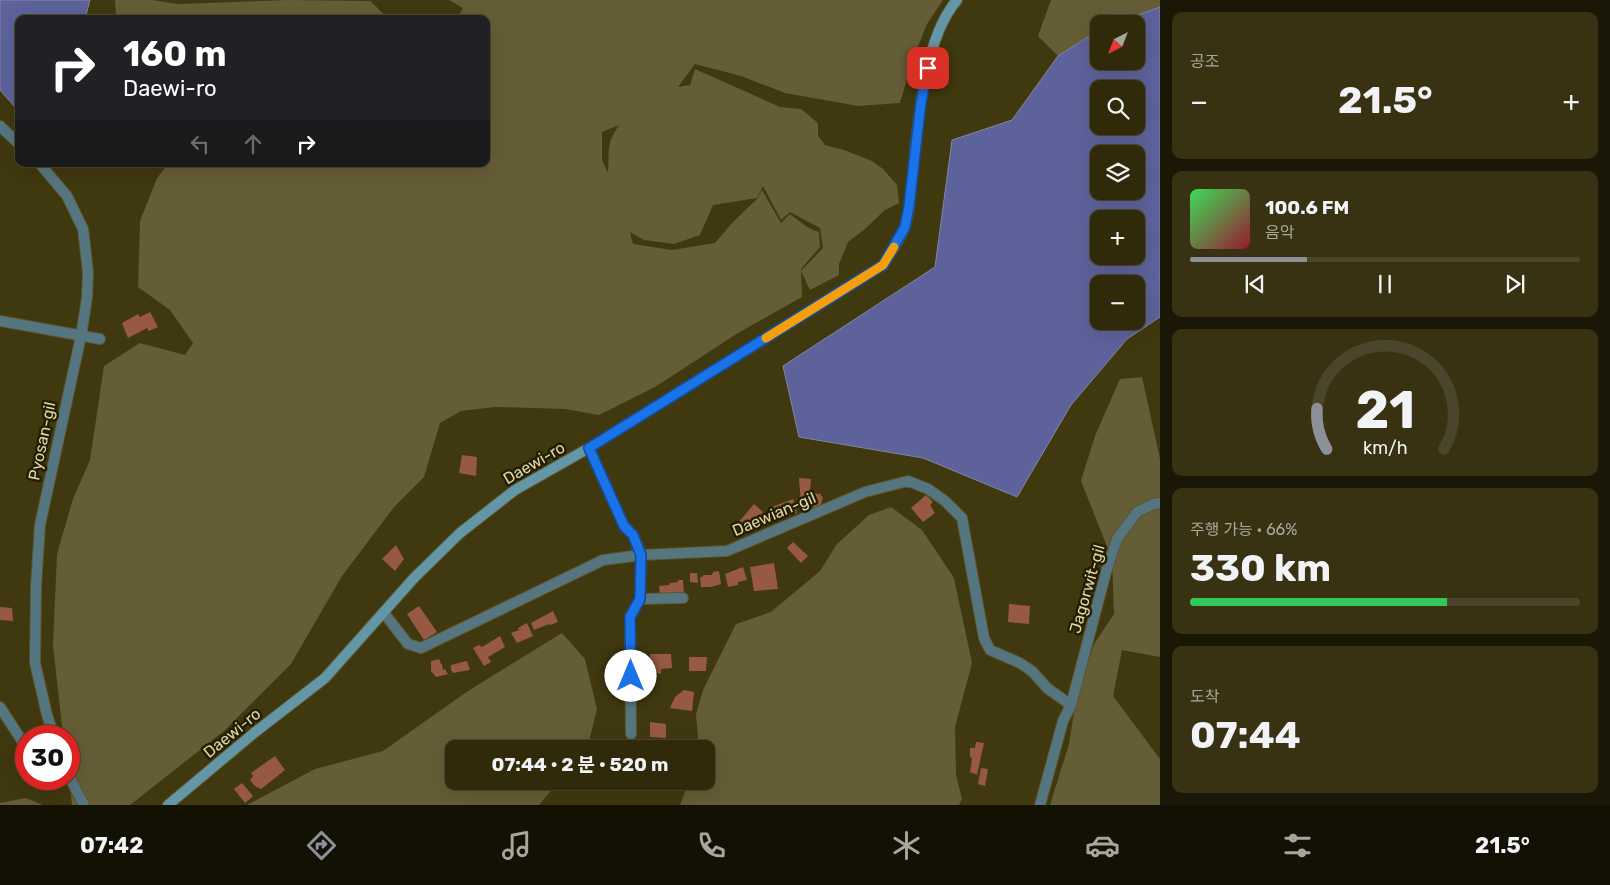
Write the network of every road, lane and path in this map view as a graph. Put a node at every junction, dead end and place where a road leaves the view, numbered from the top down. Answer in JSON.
{"nodes":[{"id":1,"x":957,"y":0,"type":"edge"},
{"id":2,"x":0,"y":126,"type":"edge"},
{"id":3,"x":15,"y":140,"type":"edge"},
{"id":4,"x":43,"y":167,"type":"edge"},
{"id":5,"x":0,"y":321,"type":"edge"},
{"id":6,"x":81,"y":336,"type":"junction"},
{"id":7,"x":100,"y":339,"type":"dead end"},
{"id":8,"x":589,"y":448,"type":"junction"},
{"id":9,"x":1160,"y":503,"type":"edge"},
{"id":10,"x":641,"y":555,"type":"junction"},
{"id":11,"x":683,"y":598,"type":"dead end"},
{"id":12,"x":640,"y":599,"type":"junction"},
{"id":13,"x":384,"y":613,"type":"junction"},
{"id":14,"x":1071,"y":705,"type":"junction"},
{"id":15,"x":0,"y":707,"type":"edge"},
{"id":16,"x":50,"y":725,"type":"edge"},
{"id":17,"x":15,"y":730,"type":"edge"},
{"id":18,"x":631,"y":734,"type":"dead end"},
{"id":19,"x":76,"y":790,"type":"edge"},
{"id":20,"x":84,"y":805,"type":"edge"},
{"id":21,"x":168,"y":805,"type":"edge"},
{"id":22,"x":1040,"y":805,"type":"edge"}],
"edges":[{"from":1,"to":8,"type":"main road","name":"Daewi-ro"},
{"from":2,"to":3,"type":"street"},
{"from":4,"to":6,"type":"street","name":"Pyosan-gil"},
{"from":5,"to":6,"type":"street"},
{"from":6,"to":7,"type":"street"},
{"from":6,"to":16,"type":"street","name":"Pyosan-gil"},
{"from":8,"to":10,"type":"street"},
{"from":8,"to":13,"type":"main road","name":"Daewi-ro"},
{"from":9,"to":14,"type":"street","name":"Jagorwit-gil"},
{"from":10,"to":12,"type":"street"},
{"from":10,"to":13,"type":"street","name":"Daewian-gil"},
{"from":10,"to":14,"type":"street","name":"Daewian-gil"},
{"from":11,"to":12,"type":"street"},
{"from":12,"to":18,"type":"street"},
{"from":13,"to":21,"type":"main road","name":"Daewi-ro"},
{"from":14,"to":22,"type":"street","name":"Jagorwit-gil"},
{"from":15,"to":17,"type":"street"},
{"from":19,"to":20,"type":"street"}]}
